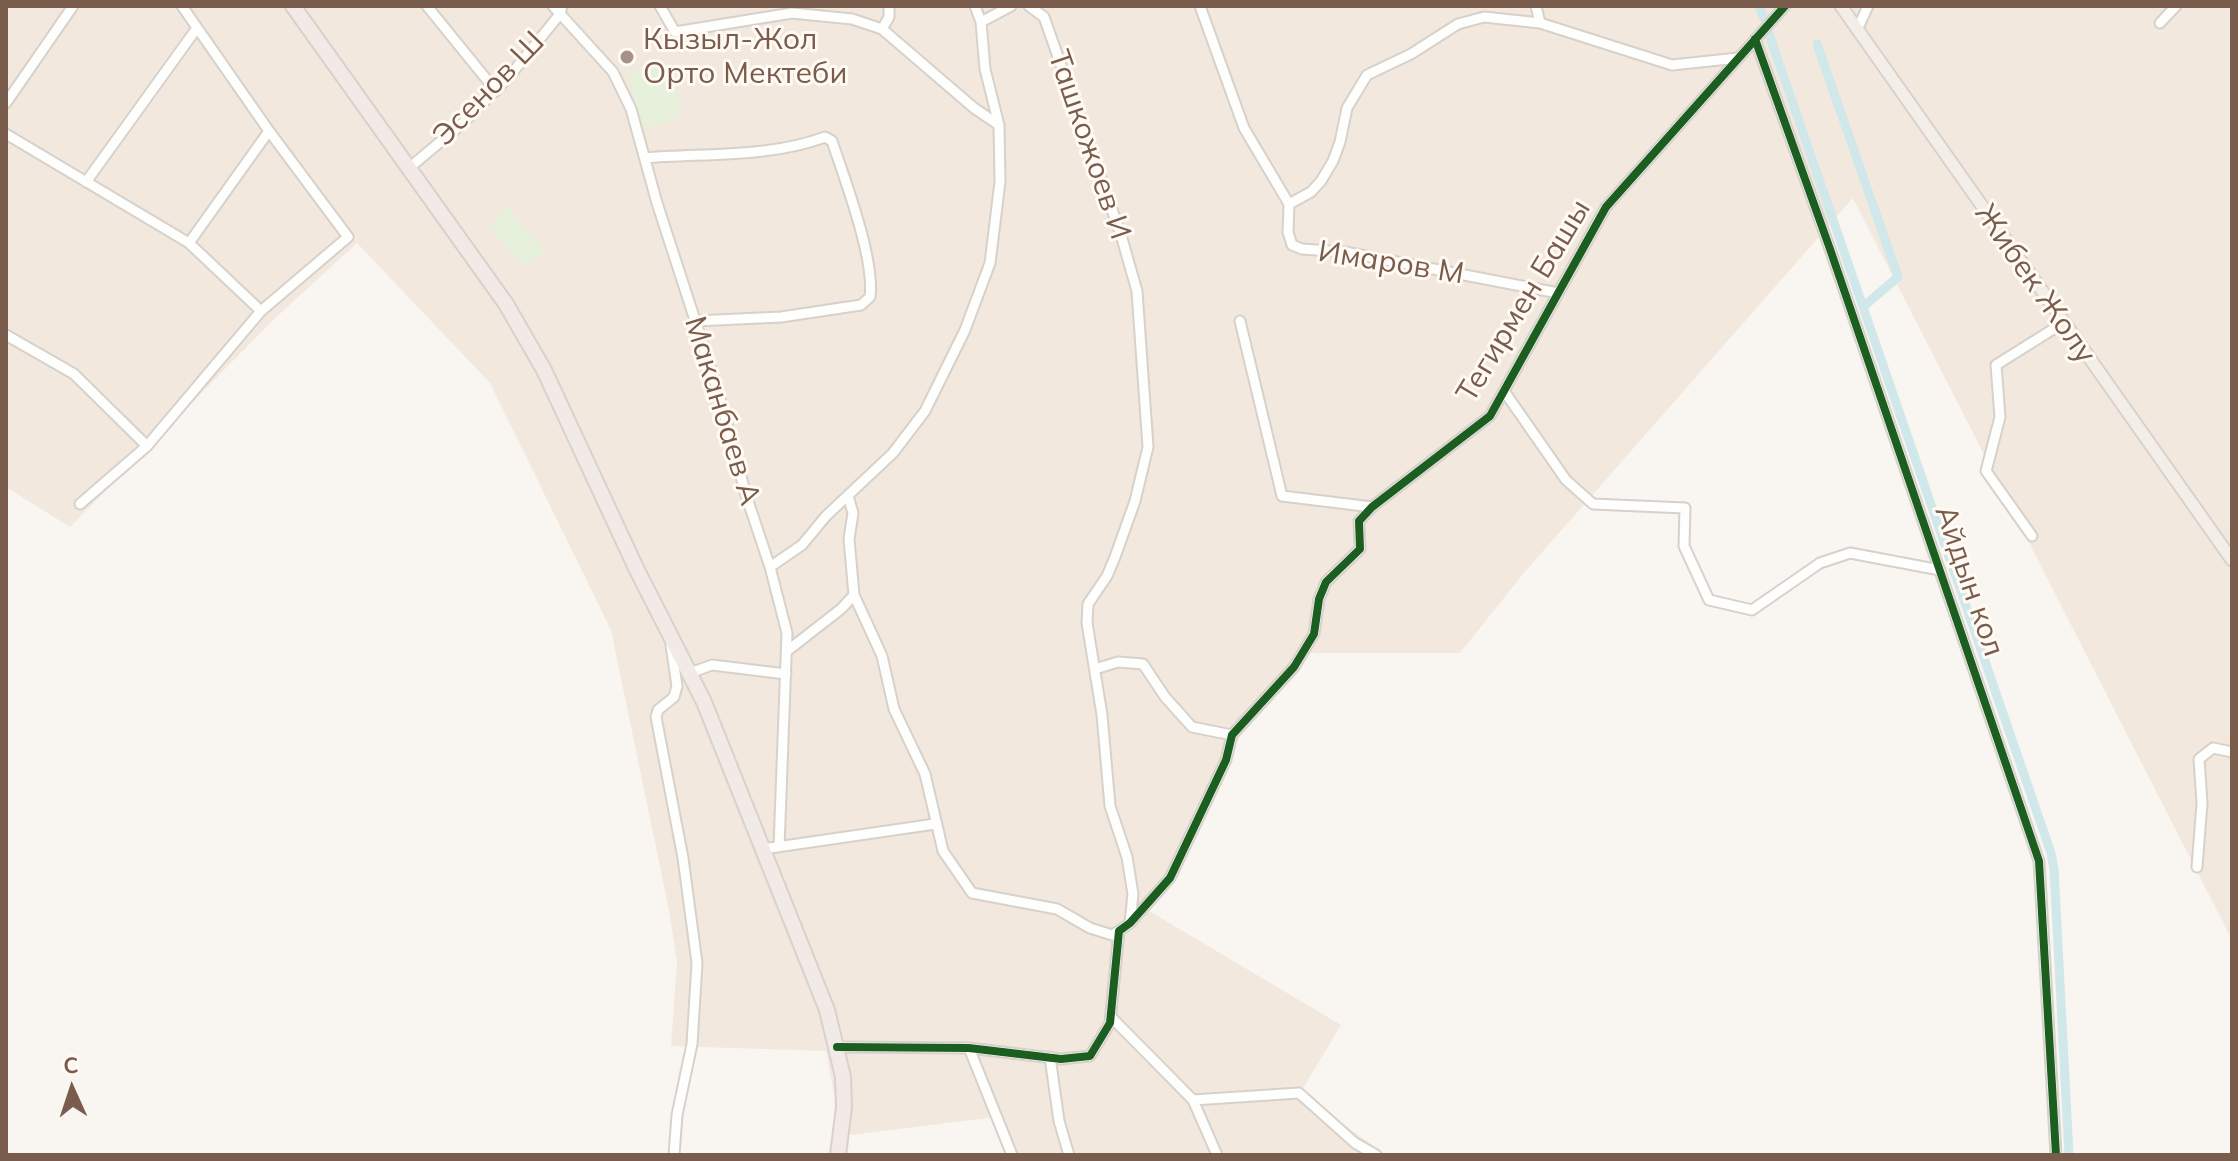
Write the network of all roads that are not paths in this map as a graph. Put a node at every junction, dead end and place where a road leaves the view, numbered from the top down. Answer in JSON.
{"nodes":[{"id":1,"x":73,"y":6,"type":"edge"},
{"id":2,"x":182,"y":6,"type":"edge"},
{"id":3,"x":293,"y":6,"type":"edge"},
{"id":4,"x":427,"y":6,"type":"edge"},
{"id":5,"x":660,"y":6,"type":"edge"},
{"id":6,"x":889,"y":6,"type":"edge"},
{"id":7,"x":975,"y":6,"type":"edge"},
{"id":8,"x":1011,"y":6,"type":"edge"},
{"id":9,"x":1029,"y":6,"type":"edge"},
{"id":10,"x":1200,"y":6,"type":"edge"},
{"id":11,"x":1536,"y":6,"type":"edge"},
{"id":12,"x":1785,"y":6,"type":"edge"},
{"id":13,"x":1841,"y":6,"type":"edge"},
{"id":14,"x":1868,"y":6,"type":"edge"},
{"id":15,"x":2176,"y":6,"type":"edge"},
{"id":16,"x":559,"y":9,"type":"edge"},
{"id":17,"x":981,"y":22,"type":"junction"},
{"id":18,"x":1540,"y":23,"type":"junction"},
{"id":19,"x":2160,"y":23,"type":"dead end"},
{"id":20,"x":197,"y":28,"type":"junction"},
{"id":21,"x":882,"y":29,"type":"junction"},
{"id":22,"x":1857,"y":30,"type":"junction"},
{"id":23,"x":1755,"y":39,"type":"junction"},
{"id":24,"x":1738,"y":58,"type":"junction"},
{"id":25,"x":496,"y":91,"type":"junction"},
{"id":26,"x":6,"y":103,"type":"edge"},
{"id":27,"x":999,"y":125,"type":"junction"},
{"id":28,"x":269,"y":131,"type":"junction"},
{"id":29,"x":6,"y":134,"type":"edge"},
{"id":30,"x":645,"y":158,"type":"junction"},
{"id":31,"x":409,"y":168,"type":"junction"},
{"id":32,"x":86,"y":182,"type":"junction"},
{"id":33,"x":1289,"y":204,"type":"junction"},
{"id":34,"x":189,"y":243,"type":"junction"},
{"id":35,"x":1558,"y":293,"type":"junction"},
{"id":36,"x":261,"y":311,"type":"junction"},
{"id":37,"x":695,"y":321,"type":"junction"},
{"id":38,"x":1240,"y":321,"type":"dead end"},
{"id":39,"x":2063,"y":323,"type":"junction"},
{"id":40,"x":6,"y":335,"type":"edge"},
{"id":41,"x":1504,"y":391,"type":"junction"},
{"id":42,"x":147,"y":446,"type":"junction"},
{"id":43,"x":848,"y":496,"type":"junction"},
{"id":44,"x":80,"y":504,"type":"dead end"},
{"id":45,"x":1372,"y":507,"type":"junction"},
{"id":46,"x":2032,"y":536,"type":"dead end"},
{"id":47,"x":2232,"y":560,"type":"edge"},
{"id":48,"x":770,"y":567,"type":"junction"},
{"id":49,"x":1940,"y":570,"type":"junction"},
{"id":50,"x":854,"y":595,"type":"junction"},
{"id":51,"x":669,"y":633,"type":"junction"},
{"id":52,"x":787,"y":651,"type":"junction"},
{"id":53,"x":1095,"y":669,"type":"junction"},
{"id":54,"x":690,"y":673,"type":"junction"},
{"id":55,"x":786,"y":674,"type":"junction"},
{"id":56,"x":1232,"y":735,"type":"junction"},
{"id":57,"x":2232,"y":752,"type":"edge"},
{"id":58,"x":935,"y":824,"type":"junction"},
{"id":59,"x":779,"y":847,"type":"junction"},
{"id":60,"x":763,"y":849,"type":"junction"},
{"id":61,"x":2197,"y":867,"type":"dead end"},
{"id":62,"x":1130,"y":923,"type":"junction"},
{"id":63,"x":1119,"y":931,"type":"junction"},
{"id":64,"x":1111,"y":1017,"type":"junction"},
{"id":65,"x":837,"y":1047,"type":"junction"},
{"id":66,"x":969,"y":1048,"type":"junction"},
{"id":67,"x":1050,"y":1057,"type":"junction"},
{"id":68,"x":1193,"y":1100,"type":"junction"},
{"id":69,"x":674,"y":1155,"type":"edge"},
{"id":70,"x":838,"y":1155,"type":"edge"},
{"id":71,"x":1012,"y":1155,"type":"edge"},
{"id":72,"x":1069,"y":1155,"type":"edge"},
{"id":73,"x":1217,"y":1155,"type":"edge"},
{"id":74,"x":1376,"y":1155,"type":"edge"},
{"id":75,"x":2056,"y":1155,"type":"edge"}],
"edges":[{"from":1,"to":26,"type":"street"},
{"from":2,"to":20,"type":"street"},
{"from":3,"to":31,"type":"highway"},
{"from":4,"to":25,"type":"street"},
{"from":5,"to":21,"type":"street"},
{"from":6,"to":21,"type":"street"},
{"from":7,"to":17,"type":"street"},
{"from":8,"to":17,"type":"street"},
{"from":9,"to":53,"type":"street","name":"Ташкожоев И"},
{"from":10,"to":33,"type":"street","name":"Имаров М"},
{"from":11,"to":18,"type":"street"},
{"from":12,"to":23,"type":"street","name":"Тегирмен Башы"},
{"from":13,"to":22,"type":"main road","name":"Жибек Жолу"},
{"from":14,"to":22,"type":"street"},
{"from":15,"to":19,"type":"street"},
{"from":16,"to":25,"type":"street","name":"Эсенов Ш"},
{"from":16,"to":30,"type":"street","name":"Маканбаев А"},
{"from":17,"to":27,"type":"street"},
{"from":18,"to":24,"type":"street"},
{"from":18,"to":33,"type":"street"},
{"from":20,"to":28,"type":"street"},
{"from":20,"to":32,"type":"street"},
{"from":21,"to":27,"type":"street"},
{"from":22,"to":39,"type":"main road","name":"Жибек Жолу"},
{"from":23,"to":24,"type":"street","name":"Тегирмен Башы"},
{"from":23,"to":49,"type":"street","name":"Айдын кол"},
{"from":24,"to":35,"type":"street","name":"Тегирмен Башы"},
{"from":25,"to":31,"type":"street","name":"Эсенов Ш"},
{"from":27,"to":43,"type":"street"},
{"from":28,"to":34,"type":"street"},
{"from":28,"to":36,"type":"street"},
{"from":29,"to":32,"type":"street"},
{"from":30,"to":37,"type":"street","name":"Маканбаев А"},
{"from":30,"to":37,"type":"street"},
{"from":31,"to":51,"type":"highway"},
{"from":32,"to":34,"type":"street"},
{"from":33,"to":35,"type":"street","name":"Имаров М"},
{"from":34,"to":36,"type":"street"},
{"from":35,"to":41,"type":"street","name":"Тегирмен Башы"},
{"from":36,"to":42,"type":"street"},
{"from":37,"to":48,"type":"street","name":"Маканбаев А"},
{"from":38,"to":45,"type":"street"},
{"from":39,"to":46,"type":"street"},
{"from":39,"to":47,"type":"main road","name":"Жибек Жолу"},
{"from":40,"to":42,"type":"street"},
{"from":41,"to":45,"type":"street","name":"Тегирмен Башы"},
{"from":41,"to":49,"type":"street","name":"Айдын кол"},
{"from":42,"to":44,"type":"street"},
{"from":43,"to":48,"type":"street"},
{"from":43,"to":50,"type":"street"},
{"from":45,"to":56,"type":"street"},
{"from":48,"to":52,"type":"street","name":"Маканбаев А"},
{"from":49,"to":75,"type":"street","name":"Айдын кол"},
{"from":50,"to":52,"type":"street"},
{"from":50,"to":58,"type":"street"},
{"from":51,"to":54,"type":"highway"},
{"from":51,"to":69,"type":"street"},
{"from":52,"to":55,"type":"street","name":"Маканбаев А"},
{"from":53,"to":56,"type":"street"},
{"from":53,"to":62,"type":"street","name":"Ташкожоев И"},
{"from":54,"to":55,"type":"street"},
{"from":54,"to":60,"type":"highway"},
{"from":55,"to":59,"type":"street","name":"Маканбаев А"},
{"from":56,"to":62,"type":"street"},
{"from":57,"to":61,"type":"street"},
{"from":58,"to":59,"type":"street"},
{"from":58,"to":63,"type":"street"},
{"from":59,"to":60,"type":"street"},
{"from":60,"to":65,"type":"highway"},
{"from":62,"to":63,"type":"street"},
{"from":63,"to":64,"type":"street"},
{"from":64,"to":67,"type":"street"},
{"from":64,"to":68,"type":"street"},
{"from":65,"to":66,"type":"street"},
{"from":65,"to":70,"type":"highway"},
{"from":66,"to":67,"type":"street"},
{"from":66,"to":71,"type":"street"},
{"from":67,"to":72,"type":"street"},
{"from":68,"to":73,"type":"street"},
{"from":68,"to":74,"type":"street"}]}
